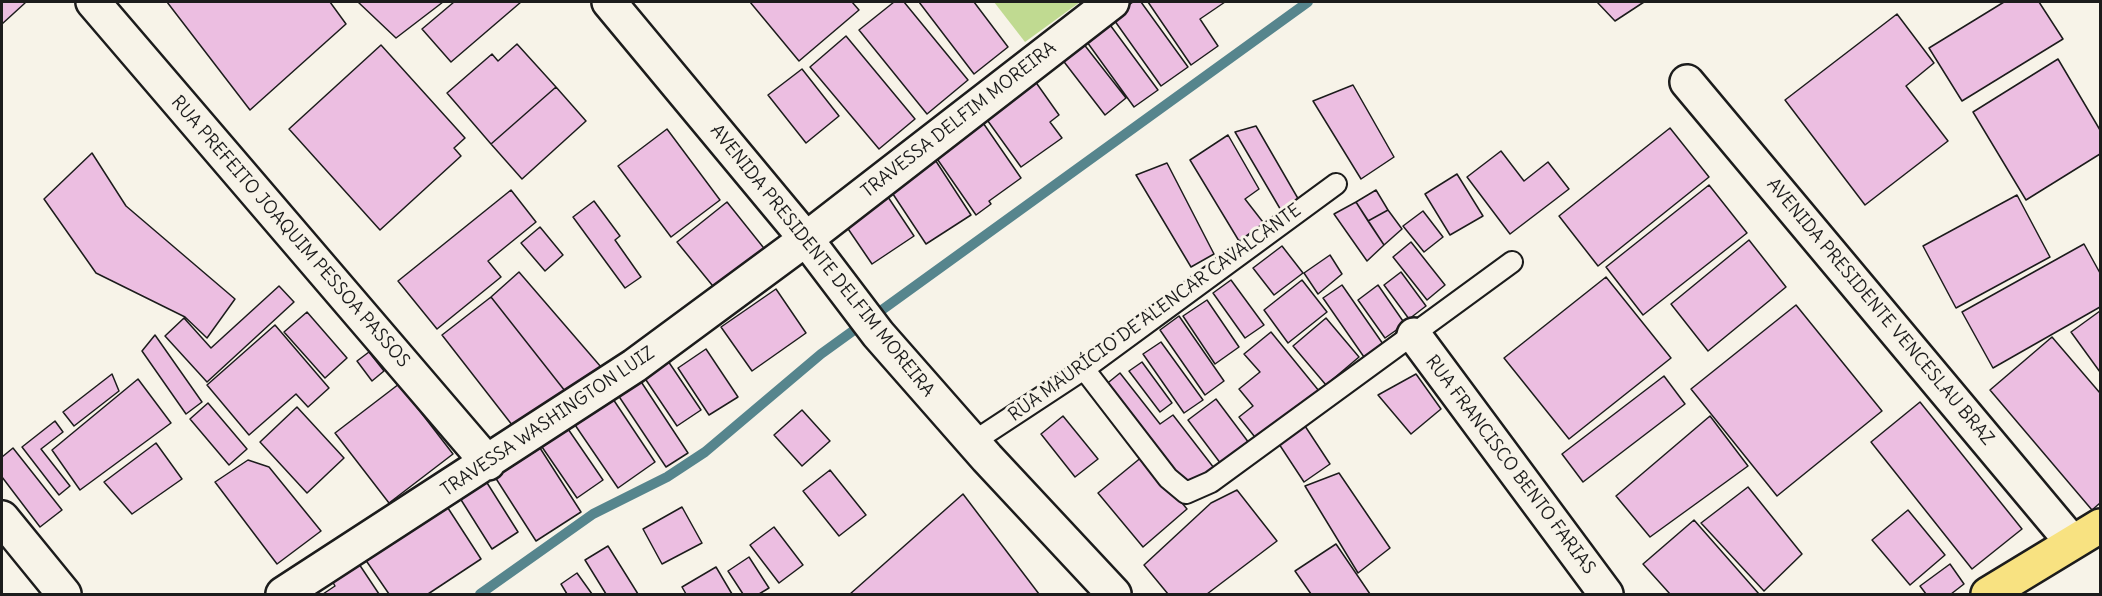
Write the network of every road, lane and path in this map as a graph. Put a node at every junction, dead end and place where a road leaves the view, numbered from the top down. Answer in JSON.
{"nodes":[{"id":1,"x":93,"y":2,"type":"edge"},
{"id":2,"x":609,"y":2,"type":"edge"},
{"id":3,"x":1112,"y":2,"type":"edge"},
{"id":4,"x":1687,"y":82,"type":"dead end"},
{"id":5,"x":1336,"y":184,"type":"dead end"},
{"id":6,"x":806,"y":240,"type":"junction"},
{"id":7,"x":1512,"y":262,"type":"dead end"},
{"id":8,"x":1414,"y":335,"type":"junction"},
{"id":9,"x":1084,"y":369,"type":"junction"},
{"id":10,"x":973,"y":442,"type":"junction"},
{"id":11,"x":488,"y":463,"type":"junction"},
{"id":12,"x":2,"y":518,"type":"edge"},
{"id":13,"x":2100,"y":526,"type":"edge"},
{"id":14,"x":2072,"y":542,"type":"junction"},
{"id":15,"x":64,"y":594,"type":"edge"},
{"id":16,"x":283,"y":594,"type":"edge"},
{"id":17,"x":1114,"y":594,"type":"edge"},
{"id":18,"x":1606,"y":594,"type":"edge"},
{"id":19,"x":1988,"y":594,"type":"edge"}],
"edges":[{"from":1,"to":11,"type":"street","name":"RUA PREFEITO JOAQUIM PESSOA PASSOS"},
{"from":2,"to":6,"type":"street","name":"AVENIDA PRESIDENTE DELFIM MOREIRA"},
{"from":3,"to":6,"type":"street","name":"TRAVESSA DELFIM MOREIRA"},
{"from":4,"to":14,"type":"street","name":"AVENIDA PRESIDENTE VENCESLAU BRAZ"},
{"from":5,"to":9,"type":"lane","name":"RUA MAURÍCIO DE ALENCAR CAVALCANTE"},
{"from":6,"to":10,"type":"street","name":"AVENIDA PRESIDENTE DELFIM MOREIRA"},
{"from":6,"to":11,"type":"street","name":"TRAVESSA WASHINGTON LUIZ"},
{"from":7,"to":8,"type":"lane"},
{"from":8,"to":9,"type":"lane"},
{"from":8,"to":18,"type":"street","name":"RUA FRANCISCO BENTO FARIAS"},
{"from":9,"to":10,"type":"lane","name":"RUA MAURÍCIO DE ALENCAR CAVALCANTE"},
{"from":10,"to":17,"type":"street","name":"AVENIDA PRESIDENTE DELFIM MOREIRA"},
{"from":11,"to":16,"type":"street","name":"TRAVESSA WASHINGTON LUIZ"},
{"from":12,"to":15,"type":"street"},
{"from":13,"to":14,"type":"highway"},
{"from":14,"to":19,"type":"highway"}]}
